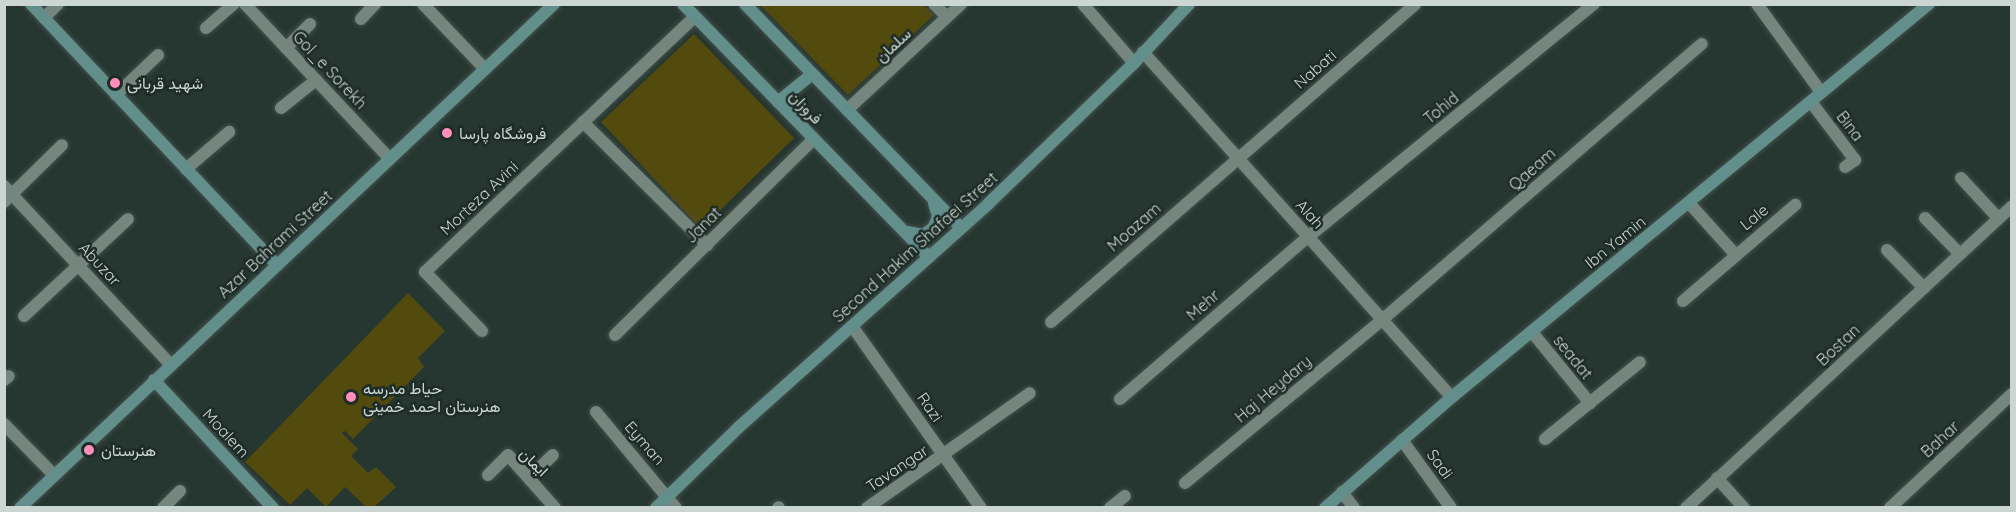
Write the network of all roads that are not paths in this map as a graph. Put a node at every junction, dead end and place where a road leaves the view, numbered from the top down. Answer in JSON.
{"nodes":[{"id":1,"x":31,"y":4,"type":"edge"},
{"id":2,"x":58,"y":4,"type":"edge"},
{"id":3,"x":234,"y":4,"type":"edge"},
{"id":4,"x":245,"y":4,"type":"edge"},
{"id":5,"x":375,"y":4,"type":"edge"},
{"id":6,"x":423,"y":4,"type":"edge"},
{"id":7,"x":554,"y":4,"type":"edge"},
{"id":8,"x":683,"y":4,"type":"edge"},
{"id":9,"x":745,"y":4,"type":"edge"},
{"id":10,"x":934,"y":4,"type":"edge"},
{"id":11,"x":961,"y":4,"type":"edge"},
{"id":12,"x":1083,"y":4,"type":"edge"},
{"id":13,"x":1189,"y":4,"type":"edge"},
{"id":14,"x":1415,"y":4,"type":"edge"},
{"id":15,"x":1594,"y":4,"type":"edge"},
{"id":16,"x":1757,"y":4,"type":"edge"},
{"id":17,"x":1929,"y":4,"type":"edge"},
{"id":18,"x":695,"y":16,"type":"junction"},
{"id":19,"x":947,"y":17,"type":"junction"},
{"id":20,"x":44,"y":18,"type":"junction"},
{"id":21,"x":361,"y":19,"type":"dead end"},
{"id":22,"x":310,"y":24,"type":"dead end"},
{"id":23,"x":206,"y":28,"type":"dead end"},
{"id":24,"x":1702,"y":44,"type":"dead end"},
{"id":25,"x":286,"y":48,"type":"junction"},
{"id":26,"x":1143,"y":52,"type":"junction"},
{"id":27,"x":158,"y":55,"type":"dead end"},
{"id":28,"x":1134,"y":63,"type":"junction"},
{"id":29,"x":485,"y":69,"type":"junction"},
{"id":30,"x":812,"y":74,"type":"junction"},
{"id":31,"x":316,"y":80,"type":"junction"},
{"id":32,"x":1821,"y":92,"type":"junction"},
{"id":33,"x":116,"y":95,"type":"junction"},
{"id":34,"x":778,"y":102,"type":"junction"},
{"id":35,"x":1811,"y":102,"type":"junction"},
{"id":36,"x":281,"y":108,"type":"dead end"},
{"id":37,"x":847,"y":110,"type":"junction"},
{"id":38,"x":583,"y":122,"type":"junction"},
{"id":39,"x":229,"y":132,"type":"dead end"},
{"id":40,"x":814,"y":139,"type":"junction"},
{"id":41,"x":62,"y":145,"type":"dead end"},
{"id":42,"x":1238,"y":158,"type":"junction"},
{"id":43,"x":390,"y":159,"type":"junction"},
{"id":44,"x":1845,"y":167,"type":"dead end"},
{"id":45,"x":186,"y":169,"type":"junction"},
{"id":46,"x":1961,"y":178,"type":"dead end"},
{"id":47,"x":7,"y":194,"type":"edge"},
{"id":48,"x":1689,"y":203,"type":"junction"},
{"id":49,"x":934,"y":204,"type":"junction"},
{"id":50,"x":1795,"y":205,"type":"dead end"},
{"id":51,"x":2012,"y":206,"type":"edge"},
{"id":52,"x":1925,"y":218,"type":"dead end"},
{"id":53,"x":1998,"y":218,"type":"junction"},
{"id":54,"x":128,"y":219,"type":"dead end"},
{"id":55,"x":962,"y":228,"type":"junction"},
{"id":56,"x":906,"y":232,"type":"junction"},
{"id":57,"x":1308,"y":237,"type":"junction"},
{"id":58,"x":707,"y":245,"type":"junction"},
{"id":59,"x":1887,"y":250,"type":"dead end"},
{"id":60,"x":1735,"y":254,"type":"junction"},
{"id":61,"x":1960,"y":254,"type":"junction"},
{"id":62,"x":929,"y":258,"type":"junction"},
{"id":63,"x":277,"y":265,"type":"junction"},
{"id":64,"x":80,"y":267,"type":"junction"},
{"id":65,"x":1924,"y":288,"type":"junction"},
{"id":66,"x":1683,"y":301,"type":"dead end"},
{"id":67,"x":24,"y":316,"type":"dead end"},
{"id":68,"x":1383,"y":319,"type":"junction"},
{"id":69,"x":1051,"y":322,"type":"dead end"},
{"id":70,"x":852,"y":326,"type":"junction"},
{"id":71,"x":482,"y":331,"type":"dead end"},
{"id":72,"x":1532,"y":332,"type":"junction"},
{"id":73,"x":615,"y":335,"type":"dead end"},
{"id":74,"x":1640,"y":362,"type":"dead end"},
{"id":75,"x":171,"y":365,"type":"junction"},
{"id":76,"x":154,"y":380,"type":"junction"},
{"id":77,"x":1030,"y":393,"type":"dead end"},
{"id":78,"x":2012,"y":394,"type":"edge"},
{"id":79,"x":1452,"y":397,"type":"junction"},
{"id":80,"x":1120,"y":399,"type":"dead end"},
{"id":81,"x":1590,"y":403,"type":"junction"},
{"id":82,"x":596,"y":412,"type":"dead end"},
{"id":83,"x":4,"y":424,"type":"edge"},
{"id":84,"x":1545,"y":439,"type":"dead end"},
{"id":85,"x":1402,"y":440,"type":"junction"},
{"id":86,"x":553,"y":455,"type":"dead end"},
{"id":87,"x":945,"y":456,"type":"junction"},
{"id":88,"x":54,"y":475,"type":"junction"},
{"id":89,"x":488,"y":475,"type":"dead end"},
{"id":90,"x":529,"y":478,"type":"junction"},
{"id":91,"x":1717,"y":478,"type":"junction"},
{"id":92,"x":1185,"y":483,"type":"dead end"},
{"id":93,"x":180,"y":491,"type":"dead end"},
{"id":94,"x":1342,"y":492,"type":"junction"},
{"id":95,"x":669,"y":496,"type":"junction"},
{"id":96,"x":1125,"y":496,"type":"dead end"},
{"id":97,"x":20,"y":507,"type":"edge"},
{"id":98,"x":163,"y":507,"type":"edge"},
{"id":99,"x":273,"y":507,"type":"edge"},
{"id":100,"x":555,"y":507,"type":"edge"},
{"id":101,"x":656,"y":507,"type":"edge"},
{"id":102,"x":676,"y":507,"type":"edge"},
{"id":103,"x":867,"y":507,"type":"edge"},
{"id":104,"x":981,"y":507,"type":"edge"},
{"id":105,"x":1110,"y":507,"type":"edge"},
{"id":106,"x":1325,"y":507,"type":"edge"},
{"id":107,"x":1354,"y":507,"type":"edge"},
{"id":108,"x":1451,"y":507,"type":"edge"},
{"id":109,"x":1686,"y":507,"type":"edge"},
{"id":110,"x":1744,"y":507,"type":"edge"},
{"id":111,"x":1890,"y":507,"type":"edge"}],
"edges":[{"from":1,"to":20,"type":"street"},
{"from":2,"to":20,"type":"street"},
{"from":3,"to":23,"type":"street"},
{"from":4,"to":25,"type":"street","name":"Gol_e Sorekh"},
{"from":5,"to":21,"type":"street"},
{"from":6,"to":29,"type":"street"},
{"from":7,"to":29,"type":"street","name":"Azar Bahrami Street"},
{"from":8,"to":18,"type":"street","name":"فروزان"},
{"from":9,"to":30,"type":"street","name":"فروزان"},
{"from":10,"to":19,"type":"street"},
{"from":11,"to":19,"type":"street","name":"سلمان"},
{"from":12,"to":28,"type":"street"},
{"from":13,"to":26,"type":"street","name":"Second Hakim Shafaei Street"},
{"from":14,"to":42,"type":"street","name":"Nabati"},
{"from":15,"to":57,"type":"street","name":"Tohid"},
{"from":16,"to":32,"type":"street"},
{"from":17,"to":32,"type":"street","name":"Ibn Yamin"},
{"from":18,"to":34,"type":"street","name":"فروزان"},
{"from":18,"to":38,"type":"street","name":"Morteza Avini"},
{"from":19,"to":37,"type":"street","name":"سلمان"},
{"from":20,"to":33,"type":"street"},
{"from":22,"to":25,"type":"street"},
{"from":24,"to":68,"type":"street","name":"Qaeam"},
{"from":25,"to":31,"type":"street","name":"Gol_e Sorekh"},
{"from":26,"to":28,"type":"street","name":"Second Hakim Shafaei Street"},
{"from":26,"to":42,"type":"street","name":"Alah"},
{"from":27,"to":33,"type":"street"},
{"from":28,"to":55,"type":"street","name":"Second Hakim Shafaei Street"},
{"from":29,"to":43,"type":"street","name":"Azar Bahrami Street"},
{"from":30,"to":34,"type":"street"},
{"from":30,"to":37,"type":"street","name":"فروزان"},
{"from":31,"to":36,"type":"street"},
{"from":31,"to":43,"type":"street","name":"Gol_e Sorekh"},
{"from":32,"to":35,"type":"street","name":"Ibn Yamin"},
{"from":33,"to":45,"type":"street"},
{"from":34,"to":40,"type":"street","name":"فروزان"},
{"from":35,"to":44,"type":"street","name":"Bina"},
{"from":35,"to":48,"type":"street","name":"Ibn Yamin"},
{"from":37,"to":49,"type":"street","name":"فروزان"},
{"from":38,"to":58,"type":"street"},
{"from":38,"to":71,"type":"street","name":"Morteza Avini"},
{"from":39,"to":45,"type":"street"},
{"from":40,"to":56,"type":"street","name":"فروزان"},
{"from":40,"to":58,"type":"street","name":"Janat"},
{"from":41,"to":47,"type":"street"},
{"from":42,"to":57,"type":"street","name":"Alah"},
{"from":42,"to":69,"type":"street","name":"Moazam"},
{"from":43,"to":63,"type":"street","name":"Azar Bahrami Street"},
{"from":45,"to":63,"type":"street"},
{"from":46,"to":53,"type":"street"},
{"from":47,"to":64,"type":"street","name":"Abuzar"},
{"from":48,"to":60,"type":"street","name":"Lale"},
{"from":48,"to":72,"type":"street","name":"Ibn Yamin"},
{"from":49,"to":55,"type":"street","name":"فروزان"},
{"from":49,"to":56,"type":"street"},
{"from":50,"to":60,"type":"street","name":"Lale"},
{"from":51,"to":53,"type":"street","name":"Bostan"},
{"from":52,"to":61,"type":"street"},
{"from":53,"to":61,"type":"street","name":"Bostan"},
{"from":54,"to":64,"type":"street"},
{"from":55,"to":62,"type":"street","name":"Second Hakim Shafaei Street"},
{"from":56,"to":62,"type":"street","name":"فروزان"},
{"from":57,"to":68,"type":"street","name":"Alah"},
{"from":57,"to":80,"type":"street","name":"Mehr"},
{"from":58,"to":73,"type":"street","name":"Janat"},
{"from":59,"to":65,"type":"street"},
{"from":60,"to":66,"type":"street","name":"Lale"},
{"from":61,"to":65,"type":"street","name":"Bostan"},
{"from":62,"to":70,"type":"street","name":"Second Hakim Shafaei Street"},
{"from":63,"to":75,"type":"street","name":"Azar Bahrami Street"},
{"from":64,"to":67,"type":"street"},
{"from":64,"to":75,"type":"street","name":"Abuzar"},
{"from":65,"to":91,"type":"street","name":"Bostan"},
{"from":68,"to":79,"type":"street","name":"Alah"},
{"from":68,"to":92,"type":"street","name":"Haj Heydary"},
{"from":70,"to":87,"type":"street","name":"Razi"},
{"from":70,"to":95,"type":"street","name":"Second Hakim Shafaei Street"},
{"from":72,"to":79,"type":"street","name":"Ibn Yamin"},
{"from":72,"to":81,"type":"street","name":"seadat"},
{"from":74,"to":81,"type":"street","name":"seadat"},
{"from":75,"to":76,"type":"street","name":"Azar Bahrami Street"},
{"from":76,"to":88,"type":"street","name":"Azar Bahrami Street"},
{"from":76,"to":99,"type":"street","name":"Moalem"},
{"from":77,"to":87,"type":"street","name":"Tavangar"},
{"from":78,"to":111,"type":"street","name":"Bahar"},
{"from":79,"to":85,"type":"street","name":"Ibn Yamin"},
{"from":81,"to":84,"type":"street","name":"seadat"},
{"from":82,"to":95,"type":"street","name":"Eyman"},
{"from":83,"to":88,"type":"street"},
{"from":85,"to":94,"type":"street","name":"Ibn Yamin"},
{"from":85,"to":108,"type":"street","name":"Sadi"},
{"from":86,"to":90,"type":"street"},
{"from":87,"to":103,"type":"street","name":"Tavangar"},
{"from":87,"to":104,"type":"street","name":"Razi"},
{"from":88,"to":97,"type":"street","name":"Azar Bahrami Street"},
{"from":89,"to":90,"type":"street","name":"ایمان"},
{"from":90,"to":100,"type":"street","name":"ایمان"},
{"from":91,"to":109,"type":"street","name":"Bostan"},
{"from":91,"to":110,"type":"street"},
{"from":93,"to":98,"type":"street"},
{"from":94,"to":106,"type":"street","name":"Ibn Yamin"},
{"from":94,"to":107,"type":"street"},
{"from":95,"to":101,"type":"street","name":"Second Hakim Shafaei Street"},
{"from":95,"to":102,"type":"street","name":"Eyman"},
{"from":96,"to":105,"type":"street"}]}
